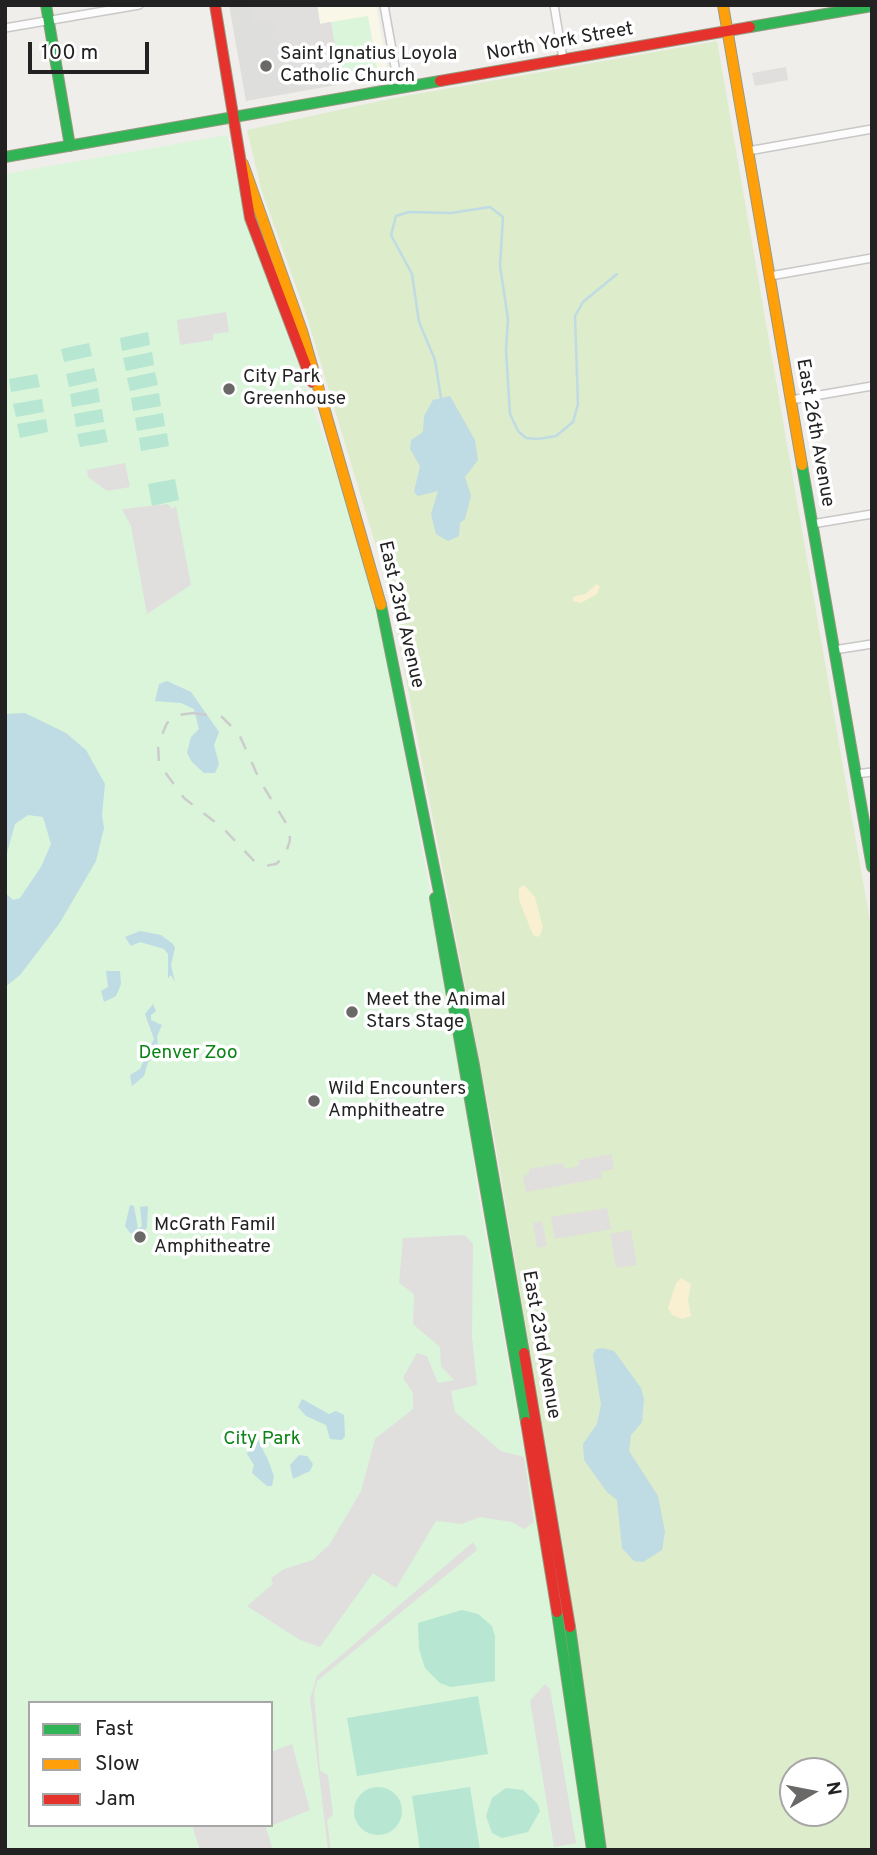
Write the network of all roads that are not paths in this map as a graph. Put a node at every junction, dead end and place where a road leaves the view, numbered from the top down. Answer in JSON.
{"nodes":[{"id":1,"x":46,"y":5,"type":"edge"},
{"id":2,"x":139,"y":5,"type":"edge"},
{"id":3,"x":215,"y":5,"type":"edge"},
{"id":4,"x":384,"y":5,"type":"edge"},
{"id":5,"x":554,"y":5,"type":"edge"},
{"id":6,"x":723,"y":5,"type":"edge"},
{"id":7,"x":872,"y":6,"type":"edge"},
{"id":8,"x":48,"y":21,"type":"junction"},
{"id":9,"x":5,"y":29,"type":"edge"},
{"id":10,"x":727,"y":31,"type":"junction"},
{"id":11,"x":563,"y":60,"type":"junction"},
{"id":12,"x":399,"y":89,"type":"junction"},
{"id":13,"x":236,"y":119,"type":"junction"},
{"id":14,"x":872,"y":130,"type":"edge"},
{"id":15,"x":70,"y":146,"type":"junction"},
{"id":16,"x":748,"y":151,"type":"junction"},
{"id":17,"x":5,"y":157,"type":"edge"},
{"id":18,"x":872,"y":258,"type":"edge"},
{"id":19,"x":769,"y":276,"type":"junction"},
{"id":20,"x":872,"y":386,"type":"edge"},
{"id":21,"x":791,"y":400,"type":"junction"},
{"id":22,"x":872,"y":514,"type":"edge"},
{"id":23,"x":813,"y":524,"type":"junction"},
{"id":24,"x":872,"y":644,"type":"edge"},
{"id":25,"x":834,"y":650,"type":"junction"},
{"id":26,"x":872,"y":772,"type":"edge"},
{"id":27,"x":856,"y":774,"type":"junction"},
{"id":28,"x":428,"y":849,"type":"junction"},
{"id":29,"x":872,"y":867,"type":"edge"},
{"id":30,"x":568,"y":1678,"type":"junction"},
{"id":31,"x":585,"y":1738,"type":"junction"},
{"id":32,"x":592,"y":1850,"type":"edge"},
{"id":33,"x":601,"y":1850,"type":"edge"}],
"edges":[{"from":1,"to":8,"type":"main road"},
{"from":2,"to":8,"type":"street"},
{"from":3,"to":13,"type":"main road","name":"East 23rd Avenue"},
{"from":4,"to":12,"type":"street"},
{"from":5,"to":11,"type":"street"},
{"from":6,"to":10,"type":"main road","name":"East 26th Avenue"},
{"from":7,"to":10,"type":"main road","name":"North York Street"},
{"from":8,"to":9,"type":"street"},
{"from":8,"to":15,"type":"main road"},
{"from":10,"to":11,"type":"main road","name":"North York Street"},
{"from":10,"to":16,"type":"main road","name":"East 26th Avenue"},
{"from":11,"to":12,"type":"main road","name":"North York Street"},
{"from":12,"to":13,"type":"main road","name":"North York Street"},
{"from":13,"to":15,"type":"main road","name":"North York Street"},
{"from":13,"to":28,"type":"main road","name":"East 23rd Avenue"},
{"from":14,"to":16,"type":"street"},
{"from":15,"to":17,"type":"main road","name":"North York Street"},
{"from":16,"to":19,"type":"main road","name":"East 26th Avenue"},
{"from":18,"to":19,"type":"street"},
{"from":19,"to":21,"type":"main road","name":"East 26th Avenue"},
{"from":20,"to":21,"type":"street"},
{"from":21,"to":23,"type":"main road","name":"East 26th Avenue"},
{"from":22,"to":23,"type":"street"},
{"from":23,"to":25,"type":"main road","name":"East 26th Avenue"},
{"from":24,"to":25,"type":"street"},
{"from":25,"to":27,"type":"main road","name":"East 26th Avenue"},
{"from":26,"to":27,"type":"street"},
{"from":27,"to":29,"type":"main road","name":"East 26th Avenue"},
{"from":28,"to":30,"type":"main road","name":"East 23rd Avenue"},
{"from":28,"to":31,"type":"main road","name":"East 23rd Avenue"},
{"from":30,"to":31,"type":"main road"},
{"from":30,"to":32,"type":"main road","name":"East 23rd Avenue"},
{"from":31,"to":33,"type":"main road","name":"East 23rd Avenue"}]}
